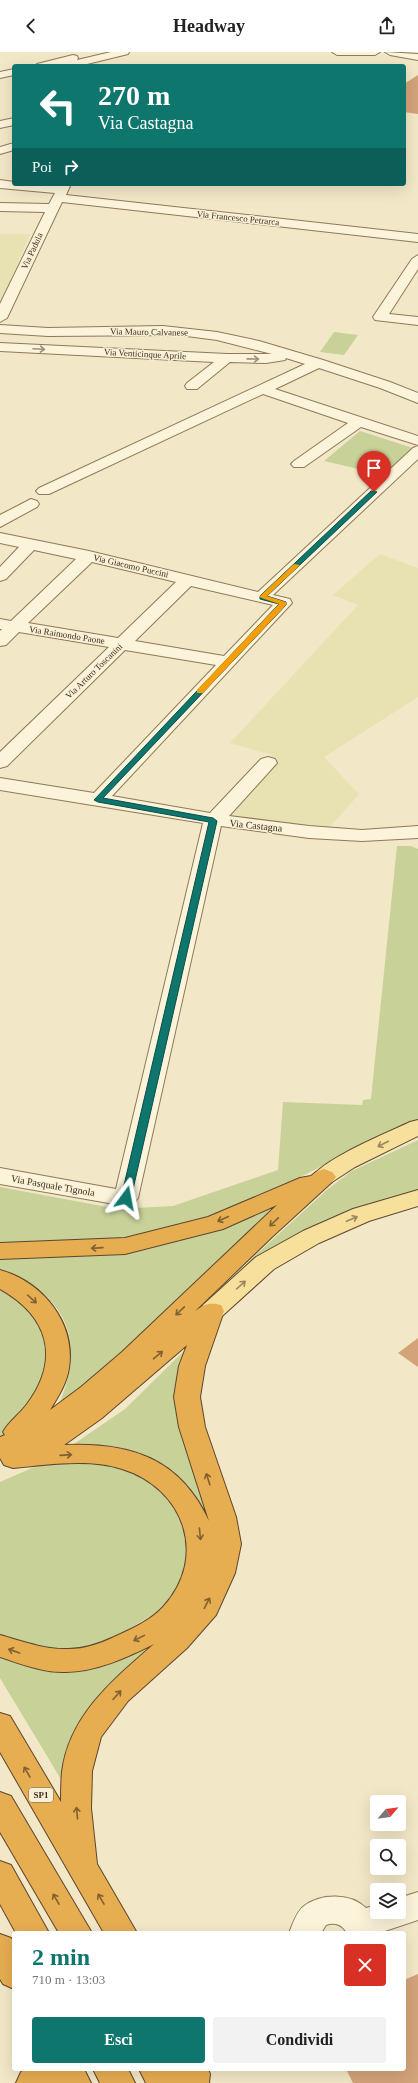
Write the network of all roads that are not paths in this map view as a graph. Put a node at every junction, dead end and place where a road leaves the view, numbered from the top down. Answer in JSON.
{"nodes":[{"id":1,"x":57,"y":52,"type":"edge"},
{"id":2,"x":124,"y":52,"type":"edge"},
{"id":3,"x":375,"y":52,"type":"edge"},
{"id":4,"x":390,"y":52,"type":"edge"},
{"id":5,"x":339,"y":55,"type":"edge"},
{"id":6,"x":418,"y":57,"type":"edge"},
{"id":7,"x":74,"y":62,"type":"edge"},
{"id":8,"x":58,"y":64,"type":"edge"},
{"id":9,"x":84,"y":64,"type":"edge"},
{"id":10,"x":12,"y":72,"type":"edge"},
{"id":11,"x":0,"y":75,"type":"edge"},
{"id":12,"x":12,"y":122,"type":"edge"},
{"id":13,"x":0,"y":125,"type":"edge"},
{"id":14,"x":12,"y":147,"type":"edge"},
{"id":15,"x":1,"y":151,"type":"edge"},
{"id":16,"x":0,"y":184,"type":"edge"},
{"id":17,"x":59,"y":195,"type":"edge"},
{"id":18,"x":0,"y":207,"type":"edge"},
{"id":19,"x":418,"y":238,"type":"edge"},
{"id":20,"x":418,"y":259,"type":"edge"},
{"id":21,"x":0,"y":318,"type":"edge"},
{"id":22,"x":418,"y":321,"type":"edge"},
{"id":23,"x":0,"y":329,"type":"edge"},
{"id":24,"x":0,"y":347,"type":"edge"},
{"id":25,"x":290,"y":354,"type":"junction"},
{"id":26,"x":226,"y":358,"type":"junction"},
{"id":27,"x":318,"y":363,"type":"junction"},
{"id":28,"x":192,"y":386,"type":"dead end"},
{"id":29,"x":262,"y":389,"type":"junction"},
{"id":30,"x":418,"y":399,"type":"edge"},
{"id":31,"x":359,"y":422,"type":"junction"},
{"id":32,"x":418,"y":441,"type":"edge"},
{"id":33,"x":418,"y":450,"type":"edge"},
{"id":34,"x":299,"y":464,"type":"dead end"},
{"id":35,"x":44,"y":490,"type":"dead end"},
{"id":36,"x":31,"y":504,"type":"dead end"},
{"id":37,"x":0,"y":522,"type":"edge"},
{"id":38,"x":0,"y":538,"type":"edge"},
{"id":39,"x":31,"y":544,"type":"junction"},
{"id":40,"x":89,"y":556,"type":"junction"},
{"id":41,"x":0,"y":576,"type":"edge"},
{"id":42,"x":188,"y":580,"type":"junction"},
{"id":43,"x":262,"y":597,"type":"junction"},
{"id":44,"x":7,"y":626,"type":"edge"},
{"id":45,"x":0,"y":641,"type":"edge"},
{"id":46,"x":123,"y":644,"type":"junction"},
{"id":47,"x":228,"y":662,"type":"junction"},
{"id":48,"x":0,"y":762,"type":"edge"},
{"id":49,"x":268,"y":763,"type":"dead end"},
{"id":50,"x":0,"y":784,"type":"edge"},
{"id":51,"x":98,"y":800,"type":"junction"},
{"id":52,"x":213,"y":821,"type":"junction"},
{"id":53,"x":418,"y":832,"type":"edge"},
{"id":54,"x":418,"y":1128,"type":"edge"},
{"id":55,"x":0,"y":1176,"type":"edge"},
{"id":56,"x":324,"y":1177,"type":"junction"},
{"id":57,"x":418,"y":1198,"type":"edge"},
{"id":58,"x":0,"y":1251,"type":"edge"},
{"id":59,"x":0,"y":1278,"type":"edge"},
{"id":60,"x":212,"y":1311,"type":"junction"},
{"id":61,"x":3,"y":1453,"type":"edge"},
{"id":62,"x":0,"y":1646,"type":"edge"},
{"id":63,"x":0,"y":1725,"type":"edge"},
{"id":64,"x":0,"y":1805,"type":"edge"},
{"id":65,"x":82,"y":1866,"type":"junction"},
{"id":66,"x":0,"y":1875,"type":"edge"},
{"id":67,"x":418,"y":1906,"type":"edge"},
{"id":68,"x":362,"y":1929,"type":"edge"},
{"id":69,"x":32,"y":1931,"type":"edge"},
{"id":70,"x":75,"y":1931,"type":"edge"},
{"id":71,"x":120,"y":1931,"type":"edge"},
{"id":72,"x":306,"y":1931,"type":"edge"},
{"id":73,"x":0,"y":1948,"type":"edge"},
{"id":74,"x":12,"y":1970,"type":"edge"},
{"id":75,"x":54,"y":2071,"type":"edge"},
{"id":76,"x":67,"y":2071,"type":"edge"},
{"id":77,"x":111,"y":2071,"type":"edge"},
{"id":78,"x":157,"y":2071,"type":"edge"},
{"id":79,"x":192,"y":2071,"type":"edge"},
{"id":80,"x":33,"y":2083,"type":"edge"},
{"id":81,"x":74,"y":2083,"type":"edge"},
{"id":82,"x":118,"y":2083,"type":"edge"},
{"id":83,"x":164,"y":2083,"type":"edge"},
{"id":84,"x":192,"y":2083,"type":"edge"}],
"edges":[{"from":1,"to":7,"type":"street"},
{"from":2,"to":7,"type":"street"},
{"from":3,"to":5,"type":"street"},
{"from":4,"to":6,"type":"street"},
{"from":7,"to":8,"type":"street"},
{"from":7,"to":9,"type":"street"},
{"from":10,"to":11,"type":"street"},
{"from":12,"to":13,"type":"street"},
{"from":14,"to":15,"type":"street"},
{"from":16,"to":17,"type":"street"},
{"from":17,"to":18,"type":"street"},
{"from":17,"to":19,"type":"street","name":"Via Francesco Petrarca"},
{"from":17,"to":21,"type":"street","name":"Via Padula"},
{"from":20,"to":22,"type":"street"},
{"from":23,"to":25,"type":"street","name":"Via Mauro Calvanese"},
{"from":24,"to":26,"type":"street","name":"Via Venticinque Aprile","one_way":true},
{"from":26,"to":25,"type":"street","name":"Via Venticinque Aprile","one_way":true},
{"from":25,"to":27,"type":"street","name":"Via Mauro Calvanese"},
{"from":26,"to":28,"type":"street"},
{"from":27,"to":29,"type":"street"},
{"from":27,"to":30,"type":"street","name":"Via Mauro Calvanese"},
{"from":29,"to":31,"type":"street"},
{"from":29,"to":35,"type":"street"},
{"from":31,"to":32,"type":"street"},
{"from":31,"to":34,"type":"street"},
{"from":33,"to":43,"type":"street"},
{"from":36,"to":37,"type":"street"},
{"from":38,"to":39,"type":"street","name":"Via Giacomo Puccini"},
{"from":39,"to":40,"type":"street","name":"Via Giacomo Puccini"},
{"from":39,"to":41,"type":"street"},
{"from":40,"to":42,"type":"street","name":"Via Giacomo Puccini"},
{"from":40,"to":44,"type":"street"},
{"from":42,"to":43,"type":"street","name":"Via Giacomo Puccini"},
{"from":42,"to":46,"type":"street","name":"Via Arturo Toscanini"},
{"from":43,"to":47,"type":"street","name":"Via Giacomo Puccini"},
{"from":44,"to":45,"type":"street"},
{"from":44,"to":46,"type":"street","name":"Via Raimondo Paone"},
{"from":46,"to":47,"type":"street","name":"Via Raimondo Paone"},
{"from":46,"to":48,"type":"street","name":"Via Arturo Toscanini"},
{"from":47,"to":51,"type":"street"},
{"from":49,"to":52,"type":"street"},
{"from":50,"to":51,"type":"street","name":"Via Castagna"},
{"from":51,"to":52,"type":"street","name":"Via Castagna"},
{"from":52,"to":53,"type":"street","name":"Via Castagna"},
{"from":52,"to":55,"type":"street","name":"Via Pasquale Tignola"},
{"from":54,"to":56,"type":"main road","one_way":true},
{"from":56,"to":58,"type":"highway","one_way":true},
{"from":56,"to":61,"type":"highway","one_way":true},
{"from":60,"to":57,"type":"main road","one_way":true},
{"from":59,"to":61,"type":"highway","one_way":true},
{"from":61,"to":60,"type":"highway","one_way":true},
{"from":65,"to":60,"type":"highway","one_way":true},
{"from":61,"to":62,"type":"highway","one_way":true},
{"from":65,"to":63,"type":"highway","number":"SP1","one_way":true},
{"from":70,"to":64,"type":"highway","one_way":true},
{"from":71,"to":65,"type":"highway","number":"SP1","one_way":true},
{"from":66,"to":69,"type":"highway"},
{"from":67,"to":68,"type":"street"},
{"from":68,"to":72,"type":"street"},
{"from":73,"to":74,"type":"highway"},
{"from":75,"to":80,"type":"highway"},
{"from":76,"to":81,"type":"highway"},
{"from":77,"to":82,"type":"highway"},
{"from":78,"to":83,"type":"highway"},
{"from":79,"to":84,"type":"highway"}]}
